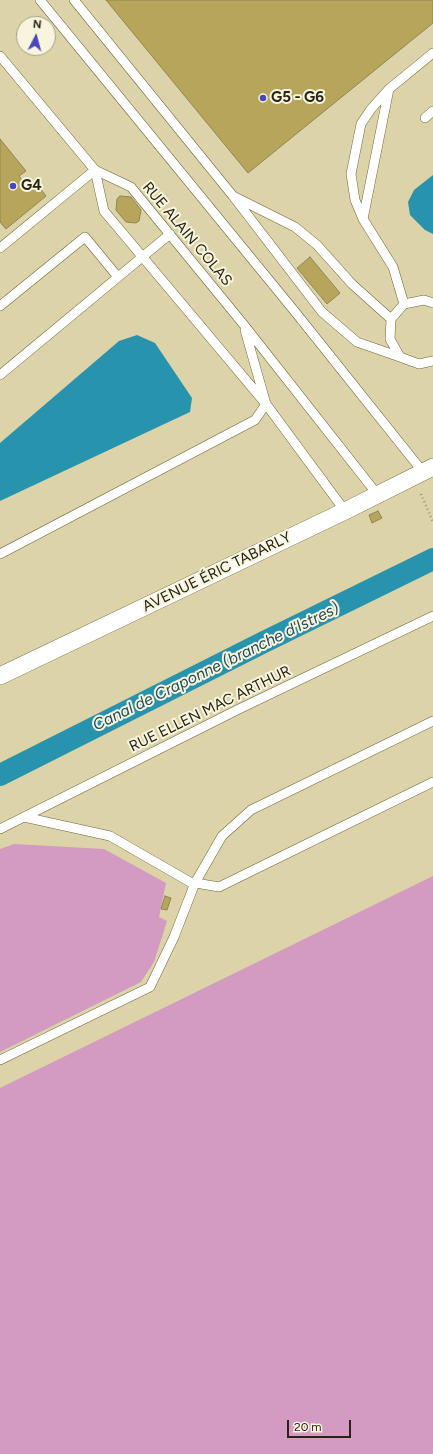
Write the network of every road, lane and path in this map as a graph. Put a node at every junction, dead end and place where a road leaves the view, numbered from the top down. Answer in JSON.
{"nodes":[{"id":1,"x":40,"y":0,"type":"edge"},
{"id":2,"x":74,"y":0,"type":"edge"},
{"id":3,"x":433,"y":52,"type":"edge"},
{"id":4,"x":0,"y":56,"type":"edge"},
{"id":5,"x":389,"y":89,"type":"junction"},
{"id":6,"x":433,"y":111,"type":"edge"},
{"id":7,"x":425,"y":118,"type":"dead end"},
{"id":8,"x":95,"y":170,"type":"junction"},
{"id":9,"x":233,"y":196,"type":"junction"},
{"id":10,"x":363,"y":219,"type":"junction"},
{"id":11,"x":170,"y":234,"type":"junction"},
{"id":12,"x":0,"y":248,"type":"edge"},
{"id":13,"x":142,"y":256,"type":"junction"},
{"id":14,"x":118,"y":277,"type":"junction"},
{"id":15,"x":433,"y":303,"type":"edge"},
{"id":16,"x":404,"y":304,"type":"junction"},
{"id":17,"x":0,"y":306,"type":"edge"},
{"id":18,"x":391,"y":319,"type":"junction"},
{"id":19,"x":244,"y":325,"type":"junction"},
{"id":20,"x":400,"y":356,"type":"junction"},
{"id":21,"x":433,"y":361,"type":"edge"},
{"id":22,"x":0,"y":374,"type":"edge"},
{"id":23,"x":266,"y":404,"type":"junction"},
{"id":24,"x":423,"y":472,"type":"edge"},
{"id":25,"x":377,"y":494,"type":"junction"},
{"id":26,"x":345,"y":511,"type":"junction"},
{"id":27,"x":433,"y":522,"type":"edge"},
{"id":28,"x":0,"y":554,"type":"edge"},
{"id":29,"x":433,"y":616,"type":"edge"},
{"id":30,"x":0,"y":676,"type":"edge"},
{"id":31,"x":433,"y":721,"type":"edge"},
{"id":32,"x":433,"y":782,"type":"edge"},
{"id":33,"x":24,"y":817,"type":"junction"},
{"id":34,"x":0,"y":829,"type":"edge"},
{"id":35,"x":195,"y":883,"type":"junction"},
{"id":36,"x":0,"y":1060,"type":"edge"}],
"edges":[{"from":1,"to":24,"type":"lane"},
{"from":2,"to":9,"type":"lane"},
{"from":3,"to":5,"type":"lane"},
{"from":4,"to":8,"type":"lane"},
{"from":5,"to":10,"type":"lane"},
{"from":5,"to":10,"type":"lane"},
{"from":6,"to":7,"type":"lane"},
{"from":8,"to":11,"type":"lane","name":"RUE ALAIN COLAS"},
{"from":8,"to":12,"type":"lane"},
{"from":8,"to":13,"type":"lane"},
{"from":9,"to":18,"type":"lane"},
{"from":9,"to":20,"type":"lane"},
{"from":10,"to":16,"type":"lane"},
{"from":11,"to":13,"type":"lane"},
{"from":11,"to":19,"type":"lane","name":"RUE ALAIN COLAS"},
{"from":13,"to":14,"type":"lane"},
{"from":13,"to":23,"type":"lane"},
{"from":14,"to":17,"type":"lane"},
{"from":14,"to":22,"type":"lane"},
{"from":15,"to":16,"type":"lane"},
{"from":16,"to":18,"type":"lane"},
{"from":18,"to":20,"type":"lane"},
{"from":19,"to":23,"type":"lane"},
{"from":19,"to":25,"type":"lane","name":"RUE ALAIN COLAS"},
{"from":20,"to":21,"type":"lane"},
{"from":23,"to":26,"type":"lane"},
{"from":23,"to":28,"type":"lane"},
{"from":24,"to":25,"type":"street","name":"AVENUE ÉRIC TABARLY"},
{"from":24,"to":27,"type":"path"},
{"from":25,"to":26,"type":"street","name":"AVENUE ÉRIC TABARLY"},
{"from":26,"to":30,"type":"street","name":"AVENUE ÉRIC TABARLY"},
{"from":29,"to":33,"type":"lane","name":"RUE ELLEN MAC ARTHUR"},
{"from":31,"to":35,"type":"lane"},
{"from":32,"to":35,"type":"lane"},
{"from":33,"to":34,"type":"lane","name":"RUE ELLEN MAC ARTHUR"},
{"from":33,"to":35,"type":"lane"},
{"from":35,"to":36,"type":"lane"}]}
